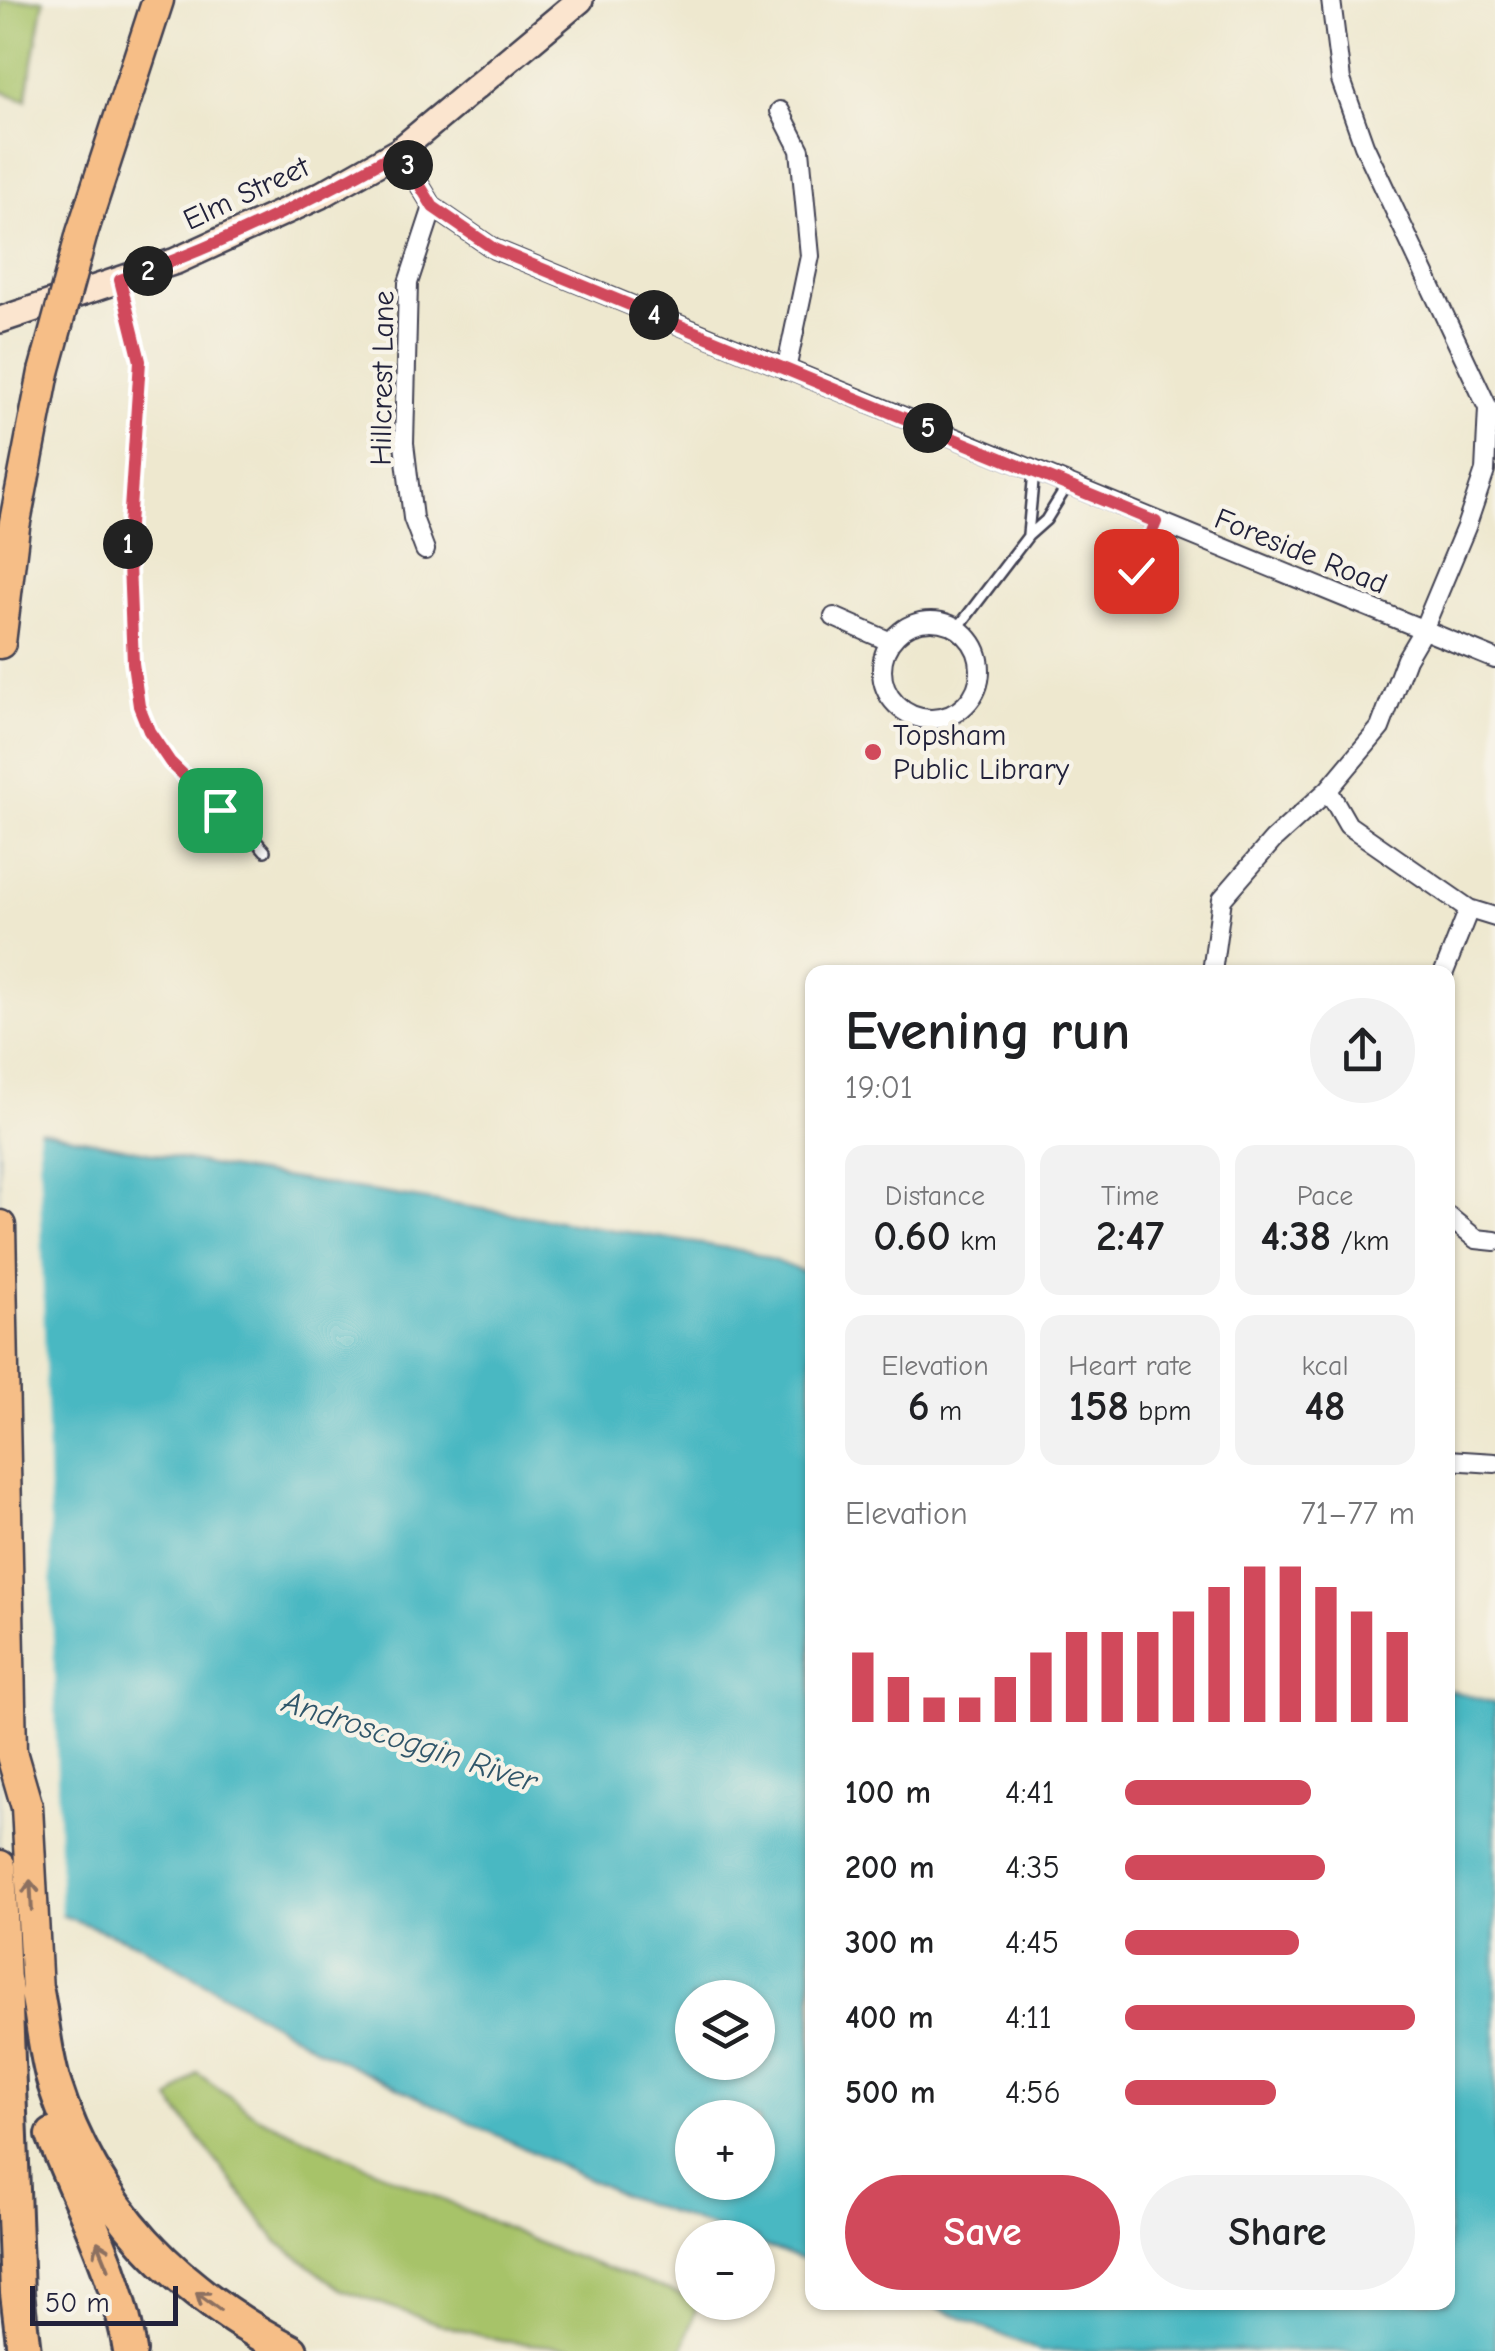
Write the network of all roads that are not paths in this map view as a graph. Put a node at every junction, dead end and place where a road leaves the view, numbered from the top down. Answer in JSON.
{"nodes":[{"id":1,"x":158,"y":0,"type":"edge"},
{"id":2,"x":580,"y":0,"type":"edge"},
{"id":3,"x":1331,"y":0,"type":"edge"},
{"id":4,"x":780,"y":110,"type":"dead end"},
{"id":5,"x":399,"y":151,"type":"junction"},
{"id":6,"x":433,"y":207,"type":"junction"},
{"id":7,"x":120,"y":280,"type":"junction"},
{"id":8,"x":0,"y":320,"type":"edge"},
{"id":9,"x":786,"y":370,"type":"junction"},
{"id":10,"x":1034,"y":472,"type":"junction"},
{"id":11,"x":1066,"y":486,"type":"junction"},
{"id":12,"x":1156,"y":522,"type":"junction"},
{"id":13,"x":1028,"y":536,"type":"junction"},
{"id":14,"x":425,"y":550,"type":"dead end"},
{"id":15,"x":1136,"y":571,"type":"dead end"},
{"id":16,"x":834,"y":617,"type":"dead end"},
{"id":17,"x":958,"y":628,"type":"junction"},
{"id":18,"x":1423,"y":630,"type":"junction"},
{"id":19,"x":890,"y":642,"type":"junction"},
{"id":20,"x":0,"y":643,"type":"edge"},
{"id":21,"x":1495,"y":659,"type":"edge"},
{"id":22,"x":1328,"y":790,"type":"junction"},
{"id":23,"x":265,"y":851,"type":"dead end"},
{"id":24,"x":1469,"y":909,"type":"junction"},
{"id":25,"x":1495,"y":917,"type":"edge"},
{"id":26,"x":1213,"y":965,"type":"edge"},
{"id":27,"x":1447,"y":965,"type":"edge"},
{"id":28,"x":1455,"y":1222,"type":"edge"},
{"id":29,"x":0,"y":1226,"type":"edge"},
{"id":30,"x":1495,"y":1241,"type":"edge"},
{"id":31,"x":1455,"y":1461,"type":"edge"},
{"id":32,"x":1495,"y":1464,"type":"edge"},
{"id":33,"x":12,"y":1752,"type":"junction"},
{"id":34,"x":0,"y":1796,"type":"edge"},
{"id":35,"x":0,"y":1866,"type":"edge"},
{"id":36,"x":5,"y":1982,"type":"junction"},
{"id":37,"x":37,"y":1992,"type":"junction"},
{"id":38,"x":0,"y":2036,"type":"edge"},
{"id":39,"x":130,"y":2350,"type":"edge"},
{"id":40,"x":24,"y":2351,"type":"edge"},
{"id":41,"x":291,"y":2351,"type":"edge"}],
"edges":[{"from":1,"to":20,"type":"highway","bridge":true},
{"from":2,"to":5,"type":"main road","name":"Elm Street"},
{"from":3,"to":18,"type":"street"},
{"from":4,"to":9,"type":"street"},
{"from":5,"to":6,"type":"street","name":"Foreside Road"},
{"from":5,"to":7,"type":"main road","name":"Elm Street"},
{"from":6,"to":9,"type":"street","name":"Foreside Road"},
{"from":6,"to":14,"type":"street","name":"Hillcrest Lane"},
{"from":7,"to":8,"type":"main road","name":"Elm Street"},
{"from":7,"to":23,"type":"lane"},
{"from":9,"to":10,"type":"street","name":"Foreside Road"},
{"from":10,"to":11,"type":"street","name":"Foreside Road"},
{"from":10,"to":13,"type":"lane"},
{"from":11,"to":12,"type":"street","name":"Foreside Road"},
{"from":11,"to":13,"type":"lane"},
{"from":12,"to":15,"type":"lane"},
{"from":12,"to":18,"type":"street","name":"Foreside Road"},
{"from":13,"to":17,"type":"lane"},
{"from":16,"to":19,"type":"street"},
{"from":17,"to":19,"type":"street"},
{"from":17,"to":19,"type":"street"},
{"from":18,"to":21,"type":"street","name":"Foreside Road"},
{"from":18,"to":22,"type":"street"},
{"from":22,"to":24,"type":"street"},
{"from":22,"to":26,"type":"street"},
{"from":24,"to":25,"type":"street"},
{"from":24,"to":27,"type":"street"},
{"from":28,"to":30,"type":"street"},
{"from":29,"to":33,"type":"highway"},
{"from":31,"to":32,"type":"street"},
{"from":33,"to":34,"type":"highway"},
{"from":37,"to":33,"type":"highway","one_way":true},
{"from":35,"to":36,"type":"highway"},
{"from":36,"to":38,"type":"highway"},
{"from":36,"to":40,"type":"highway"},
{"from":39,"to":37,"type":"highway","one_way":true},
{"from":41,"to":37,"type":"highway","one_way":true}]}
